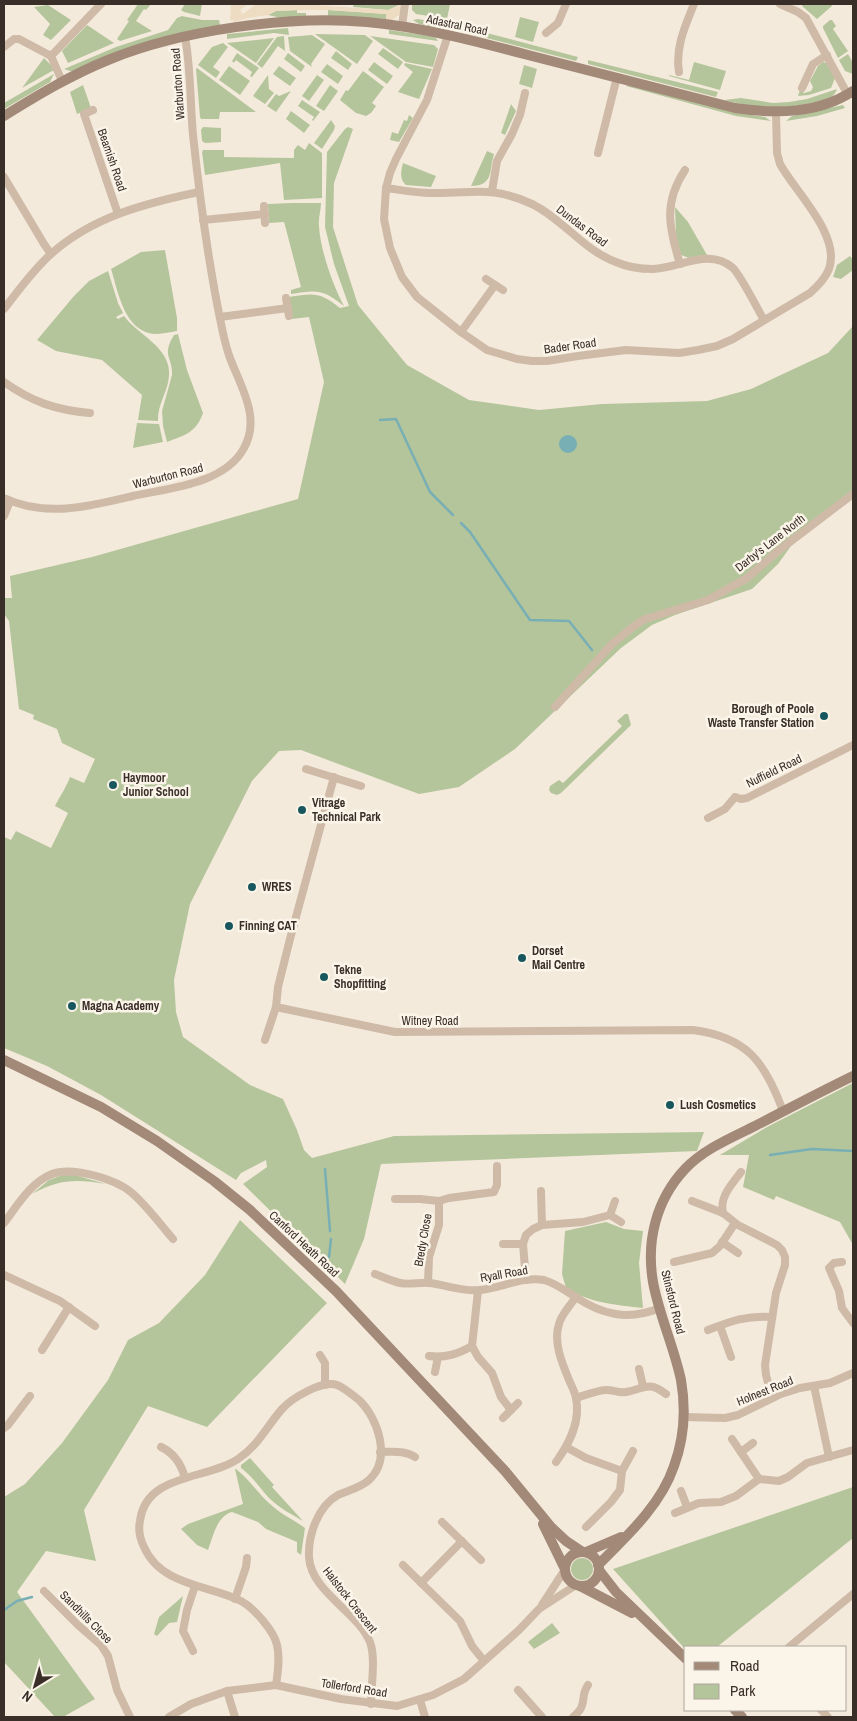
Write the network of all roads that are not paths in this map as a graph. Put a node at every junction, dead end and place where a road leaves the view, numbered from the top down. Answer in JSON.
{"nodes":[{"id":1,"x":101,"y":4,"type":"edge"},
{"id":2,"x":405,"y":4,"type":"edge"},
{"id":3,"x":566,"y":4,"type":"edge"},
{"id":4,"x":694,"y":4,"type":"edge"},
{"id":5,"x":780,"y":4,"type":"edge"},
{"id":6,"x":402,"y":26,"type":"junction"},
{"id":7,"x":546,"y":33,"type":"dead end"},
{"id":8,"x":448,"y":35,"type":"junction"},
{"id":9,"x":185,"y":37,"type":"junction"},
{"id":10,"x":4,"y":48,"type":"edge"},
{"id":11,"x":827,"y":55,"type":"junction"},
{"id":12,"x":51,"y":56,"type":"junction"},
{"id":13,"x":679,"y":72,"type":"dead end"},
{"id":14,"x":617,"y":77,"type":"junction"},
{"id":15,"x":62,"y":81,"type":"junction"},
{"id":16,"x":802,"y":88,"type":"dead end"},
{"id":17,"x":525,"y":93,"type":"dead end"},
{"id":18,"x":851,"y":93,"type":"edge"},
{"id":19,"x":94,"y":110,"type":"dead end"},
{"id":20,"x":776,"y":113,"type":"junction"},
{"id":21,"x":84,"y":114,"type":"junction"},
{"id":22,"x":4,"y":116,"type":"edge"},
{"id":23,"x":75,"y":117,"type":"dead end"},
{"id":24,"x":598,"y":153,"type":"dead end"},
{"id":25,"x":685,"y":170,"type":"dead end"},
{"id":26,"x":4,"y":177,"type":"edge"},
{"id":27,"x":386,"y":188,"type":"junction"},
{"id":28,"x":492,"y":191,"type":"junction"},
{"id":29,"x":199,"y":192,"type":"junction"},
{"id":30,"x":118,"y":214,"type":"junction"},
{"id":31,"x":202,"y":220,"type":"junction"},
{"id":32,"x":265,"y":223,"type":"dead end"},
{"id":33,"x":51,"y":254,"type":"junction"},
{"id":34,"x":680,"y":264,"type":"junction"},
{"id":35,"x":486,"y":279,"type":"dead end"},
{"id":36,"x":495,"y":285,"type":"junction"},
{"id":37,"x":503,"y":290,"type":"dead end"},
{"id":38,"x":286,"y":298,"type":"dead end"},
{"id":39,"x":288,"y":308,"type":"junction"},
{"id":40,"x":4,"y":309,"type":"edge"},
{"id":41,"x":289,"y":316,"type":"dead end"},
{"id":42,"x":220,"y":317,"type":"junction"},
{"id":43,"x":764,"y":320,"type":"junction"},
{"id":44,"x":461,"y":332,"type":"junction"},
{"id":45,"x":4,"y":382,"type":"edge"},
{"id":46,"x":90,"y":413,"type":"dead end"},
{"id":47,"x":853,"y":494,"type":"edge"},
{"id":48,"x":7,"y":500,"type":"edge"},
{"id":49,"x":4,"y":516,"type":"edge"},
{"id":50,"x":555,"y":707,"type":"dead end"},
{"id":51,"x":853,"y":745,"type":"edge"},
{"id":52,"x":306,"y":769,"type":"dead end"},
{"id":53,"x":334,"y":777,"type":"junction"},
{"id":54,"x":361,"y":786,"type":"dead end"},
{"id":55,"x":708,"y":818,"type":"dead end"},
{"id":56,"x":276,"y":1007,"type":"junction"},
{"id":57,"x":265,"y":1040,"type":"dead end"},
{"id":58,"x":4,"y":1060,"type":"edge"},
{"id":59,"x":853,"y":1076,"type":"edge"},
{"id":60,"x":782,"y":1111,"type":"junction"},
{"id":61,"x":497,"y":1166,"type":"dead end"},
{"id":62,"x":742,"y":1172,"type":"dead end"},
{"id":63,"x":541,"y":1191,"type":"dead end"},
{"id":64,"x":395,"y":1199,"type":"dead end"},
{"id":65,"x":439,"y":1201,"type":"junction"},
{"id":66,"x":615,"y":1201,"type":"dead end"},
{"id":67,"x":692,"y":1201,"type":"dead end"},
{"id":68,"x":723,"y":1213,"type":"junction"},
{"id":69,"x":610,"y":1215,"type":"junction"},
{"id":70,"x":620,"y":1222,"type":"dead end"},
{"id":71,"x":4,"y":1223,"type":"edge"},
{"id":72,"x":735,"y":1223,"type":"junction"},
{"id":73,"x":542,"y":1225,"type":"junction"},
{"id":74,"x":173,"y":1239,"type":"dead end"},
{"id":75,"x":722,"y":1242,"type":"junction"},
{"id":76,"x":503,"y":1244,"type":"dead end"},
{"id":77,"x":523,"y":1244,"type":"junction"},
{"id":78,"x":738,"y":1252,"type":"dead end"},
{"id":79,"x":674,"y":1262,"type":"dead end"},
{"id":80,"x":842,"y":1262,"type":"dead end"},
{"id":81,"x":4,"y":1274,"type":"edge"},
{"id":82,"x":374,"y":1274,"type":"dead end"},
{"id":83,"x":526,"y":1280,"type":"junction"},
{"id":84,"x":428,"y":1283,"type":"junction"},
{"id":85,"x":478,"y":1291,"type":"junction"},
{"id":86,"x":575,"y":1298,"type":"junction"},
{"id":87,"x":69,"y":1307,"type":"junction"},
{"id":88,"x":660,"y":1308,"type":"junction"},
{"id":89,"x":772,"y":1317,"type":"junction"},
{"id":90,"x":853,"y":1323,"type":"edge"},
{"id":91,"x":95,"y":1326,"type":"dead end"},
{"id":92,"x":720,"y":1326,"type":"junction"},
{"id":93,"x":708,"y":1330,"type":"dead end"},
{"id":94,"x":472,"y":1346,"type":"junction"},
{"id":95,"x":42,"y":1350,"type":"dead end"},
{"id":96,"x":320,"y":1355,"type":"dead end"},
{"id":97,"x":429,"y":1356,"type":"dead end"},
{"id":98,"x":438,"y":1357,"type":"junction"},
{"id":99,"x":732,"y":1357,"type":"dead end"},
{"id":100,"x":640,"y":1369,"type":"dead end"},
{"id":101,"x":435,"y":1372,"type":"dead end"},
{"id":102,"x":853,"y":1373,"type":"edge"},
{"id":103,"x":325,"y":1385,"type":"junction"},
{"id":104,"x":643,"y":1386,"type":"junction"},
{"id":105,"x":814,"y":1386,"type":"junction"},
{"id":106,"x":666,"y":1394,"type":"dead end"},
{"id":107,"x":30,"y":1396,"type":"dead end"},
{"id":108,"x":576,"y":1398,"type":"junction"},
{"id":109,"x":772,"y":1398,"type":"junction"},
{"id":110,"x":518,"y":1403,"type":"dead end"},
{"id":111,"x":511,"y":1410,"type":"junction"},
{"id":112,"x":683,"y":1417,"type":"junction"},
{"id":113,"x":503,"y":1418,"type":"dead end"},
{"id":114,"x":4,"y":1428,"type":"edge"},
{"id":115,"x":732,"y":1439,"type":"dead end"},
{"id":116,"x":753,"y":1443,"type":"dead end"},
{"id":117,"x":160,"y":1447,"type":"dead end"},
{"id":118,"x":566,"y":1447,"type":"junction"},
{"id":119,"x":853,"y":1450,"type":"edge"},
{"id":120,"x":633,"y":1451,"type":"dead end"},
{"id":121,"x":380,"y":1452,"type":"junction"},
{"id":122,"x":741,"y":1452,"type":"junction"},
{"id":123,"x":415,"y":1457,"type":"dead end"},
{"id":124,"x":829,"y":1457,"type":"junction"},
{"id":125,"x":556,"y":1462,"type":"dead end"},
{"id":126,"x":622,"y":1471,"type":"junction"},
{"id":127,"x":184,"y":1478,"type":"junction"},
{"id":128,"x":759,"y":1480,"type":"junction"},
{"id":129,"x":682,"y":1491,"type":"dead end"},
{"id":130,"x":687,"y":1507,"type":"junction"},
{"id":131,"x":535,"y":1510,"type":"junction"},
{"id":132,"x":675,"y":1513,"type":"dead end"},
{"id":133,"x":442,"y":1522,"type":"dead end"},
{"id":134,"x":586,"y":1527,"type":"dead end"},
{"id":135,"x":627,"y":1534,"type":"junction"},
{"id":136,"x":462,"y":1542,"type":"junction"},
{"id":137,"x":584,"y":1552,"type":"junction"},
{"id":138,"x":247,"y":1558,"type":"dead end"},
{"id":139,"x":481,"y":1560,"type":"dead end"},
{"id":140,"x":404,"y":1565,"type":"dead end"},
{"id":141,"x":599,"y":1567,"type":"junction"},
{"id":142,"x":564,"y":1569,"type":"junction"},
{"id":143,"x":421,"y":1583,"type":"junction"},
{"id":144,"x":578,"y":1585,"type":"junction"},
{"id":145,"x":195,"y":1586,"type":"junction"},
{"id":146,"x":44,"y":1591,"type":"dead end"},
{"id":147,"x":853,"y":1594,"type":"edge"},
{"id":148,"x":235,"y":1599,"type":"junction"},
{"id":149,"x":539,"y":1609,"type":"junction"},
{"id":150,"x":650,"y":1624,"type":"junction"},
{"id":151,"x":790,"y":1646,"type":"edge"},
{"id":152,"x":193,"y":1651,"type":"dead end"},
{"id":153,"x":684,"y":1657,"type":"edge"},
{"id":154,"x":484,"y":1661,"type":"junction"},
{"id":155,"x":588,"y":1684,"type":"dead end"},
{"id":156,"x":276,"y":1685,"type":"junction"},
{"id":157,"x":518,"y":1690,"type":"dead end"},
{"id":158,"x":227,"y":1691,"type":"junction"},
{"id":159,"x":420,"y":1700,"type":"junction"},
{"id":160,"x":371,"y":1704,"type":"junction"},
{"id":161,"x":130,"y":1717,"type":"edge"},
{"id":162,"x":169,"y":1717,"type":"edge"},
{"id":163,"x":235,"y":1717,"type":"edge"},
{"id":164,"x":425,"y":1717,"type":"edge"},
{"id":165,"x":542,"y":1717,"type":"edge"},
{"id":166,"x":573,"y":1717,"type":"edge"}],
"edges":[{"from":1,"to":12,"type":"street"},
{"from":2,"to":6,"type":"street"},
{"from":3,"to":7,"type":"street"},
{"from":4,"to":13,"type":"street"},
{"from":5,"to":11,"type":"street"},
{"from":6,"to":8,"type":"street","name":"Adastral Road"},
{"from":6,"to":9,"type":"street","name":"Adastral Road"},
{"from":8,"to":14,"type":"street","name":"Adastral Road"},
{"from":8,"to":27,"type":"street","name":"Bader Road"},
{"from":9,"to":15,"type":"street","name":"Adastral Road"},
{"from":9,"to":29,"type":"street","name":"Warburton Road"},
{"from":10,"to":12,"type":"street"},
{"from":11,"to":16,"type":"street"},
{"from":11,"to":18,"type":"street"},
{"from":12,"to":15,"type":"street"},
{"from":14,"to":20,"type":"street","name":"Adastral Road"},
{"from":14,"to":24,"type":"street"},
{"from":15,"to":22,"type":"street","name":"Adastral Road"},
{"from":17,"to":28,"type":"street"},
{"from":18,"to":20,"type":"street","name":"Adastral Road"},
{"from":19,"to":21,"type":"street"},
{"from":20,"to":43,"type":"street","name":"Bader Road"},
{"from":21,"to":23,"type":"street"},
{"from":21,"to":30,"type":"street","name":"Beamish Road"},
{"from":25,"to":34,"type":"street"},
{"from":26,"to":33,"type":"street"},
{"from":27,"to":28,"type":"street","name":"Dundas Road"},
{"from":27,"to":44,"type":"street","name":"Bader Road"},
{"from":28,"to":34,"type":"street","name":"Dundas Road"},
{"from":29,"to":30,"type":"street"},
{"from":29,"to":31,"type":"street","name":"Warburton Road"},
{"from":30,"to":33,"type":"street"},
{"from":31,"to":32,"type":"street"},
{"from":31,"to":42,"type":"street","name":"Warburton Road"},
{"from":33,"to":40,"type":"street"},
{"from":34,"to":43,"type":"street","name":"Dundas Road"},
{"from":35,"to":36,"type":"street"},
{"from":36,"to":37,"type":"street"},
{"from":36,"to":44,"type":"street"},
{"from":38,"to":39,"type":"street"},
{"from":39,"to":41,"type":"street"},
{"from":39,"to":42,"type":"street"},
{"from":42,"to":48,"type":"street","name":"Warburton Road"},
{"from":43,"to":44,"type":"street","name":"Bader Road"},
{"from":45,"to":46,"type":"street"},
{"from":47,"to":50,"type":"street","name":"Darby's Lane North"},
{"from":48,"to":49,"type":"street","name":"Warburton Road"},
{"from":51,"to":55,"type":"street","name":"Nuffield Road"},
{"from":52,"to":53,"type":"street"},
{"from":53,"to":54,"type":"street"},
{"from":53,"to":56,"type":"street"},
{"from":56,"to":57,"type":"street"},
{"from":56,"to":60,"type":"street","name":"Witney Road"},
{"from":58,"to":131,"type":"street","name":"Canford Heath Road"},
{"from":59,"to":60,"type":"street","name":"Stinsford Road"},
{"from":60,"to":88,"type":"street","name":"Stinsford Road"},
{"from":61,"to":65,"type":"street","name":"Bredy Close"},
{"from":62,"to":68,"type":"street"},
{"from":63,"to":73,"type":"street"},
{"from":64,"to":65,"type":"street","name":"Bredy Close"},
{"from":65,"to":84,"type":"street","name":"Bredy Close"},
{"from":66,"to":69,"type":"street"},
{"from":67,"to":68,"type":"street"},
{"from":68,"to":72,"type":"street"},
{"from":69,"to":70,"type":"street"},
{"from":69,"to":73,"type":"street"},
{"from":71,"to":74,"type":"street"},
{"from":72,"to":75,"type":"street"},
{"from":72,"to":89,"type":"street"},
{"from":73,"to":77,"type":"street"},
{"from":75,"to":78,"type":"street"},
{"from":75,"to":79,"type":"street"},
{"from":76,"to":77,"type":"street"},
{"from":77,"to":83,"type":"street"},
{"from":80,"to":90,"type":"street"},
{"from":81,"to":87,"type":"street"},
{"from":82,"to":84,"type":"street","name":"Ryall Road"},
{"from":83,"to":85,"type":"street","name":"Ryall Road"},
{"from":83,"to":86,"type":"street","name":"Ryall Road"},
{"from":84,"to":85,"type":"street","name":"Ryall Road"},
{"from":85,"to":94,"type":"street"},
{"from":86,"to":88,"type":"street","name":"Ryall Road"},
{"from":86,"to":108,"type":"street"},
{"from":87,"to":91,"type":"street"},
{"from":87,"to":95,"type":"street"},
{"from":88,"to":112,"type":"street","name":"Stinsford Road"},
{"from":89,"to":92,"type":"street"},
{"from":89,"to":109,"type":"street"},
{"from":92,"to":93,"type":"street"},
{"from":92,"to":99,"type":"street"},
{"from":94,"to":98,"type":"street"},
{"from":94,"to":111,"type":"street"},
{"from":96,"to":103,"type":"street"},
{"from":97,"to":98,"type":"street"},
{"from":98,"to":101,"type":"street"},
{"from":100,"to":104,"type":"street"},
{"from":102,"to":105,"type":"street","name":"Holnest Road"},
{"from":103,"to":121,"type":"street","name":"Halstock Crescent"},
{"from":103,"to":127,"type":"street"},
{"from":104,"to":106,"type":"street"},
{"from":104,"to":108,"type":"street"},
{"from":105,"to":109,"type":"street","name":"Holnest Road"},
{"from":105,"to":124,"type":"street"},
{"from":107,"to":114,"type":"street"},
{"from":108,"to":118,"type":"street"},
{"from":109,"to":112,"type":"street","name":"Holnest Road"},
{"from":110,"to":111,"type":"street"},
{"from":111,"to":113,"type":"street"},
{"from":112,"to":135,"type":"street","name":"Stinsford Road"},
{"from":115,"to":122,"type":"street"},
{"from":116,"to":122,"type":"street"},
{"from":117,"to":127,"type":"street"},
{"from":118,"to":125,"type":"street"},
{"from":118,"to":126,"type":"street"},
{"from":119,"to":124,"type":"street"},
{"from":120,"to":126,"type":"street"},
{"from":121,"to":123,"type":"street"},
{"from":121,"to":160,"type":"street","name":"Halstock Crescent"},
{"from":122,"to":128,"type":"street"},
{"from":124,"to":128,"type":"street"},
{"from":126,"to":134,"type":"street"},
{"from":127,"to":145,"type":"street"},
{"from":128,"to":130,"type":"street"},
{"from":129,"to":130,"type":"street"},
{"from":130,"to":132,"type":"street"},
{"from":131,"to":137,"type":"street","name":"Canford Heath Road"},
{"from":131,"to":142,"type":"street","name":"Canford Heath Road"},
{"from":133,"to":136,"type":"street"},
{"from":135,"to":137,"type":"street","name":"Stinsford Road"},
{"from":135,"to":141,"type":"street","name":"Stinsford Road"},
{"from":136,"to":139,"type":"street"},
{"from":136,"to":143,"type":"street"},
{"from":137,"to":141,"type":"street"},
{"from":137,"to":142,"type":"street"},
{"from":138,"to":148,"type":"street"},
{"from":140,"to":143,"type":"street"},
{"from":141,"to":144,"type":"street"},
{"from":141,"to":150,"type":"street"},
{"from":142,"to":144,"type":"street"},
{"from":142,"to":149,"type":"street","name":"Tollerford Road"},
{"from":143,"to":154,"type":"street"},
{"from":144,"to":149,"type":"street","name":"Tollerford Road"},
{"from":144,"to":150,"type":"street"},
{"from":145,"to":148,"type":"street"},
{"from":145,"to":152,"type":"street"},
{"from":146,"to":161,"type":"street","name":"Sandhills Close"},
{"from":147,"to":151,"type":"street"},
{"from":148,"to":156,"type":"street"},
{"from":149,"to":154,"type":"street","name":"Tollerford Road"},
{"from":150,"to":153,"type":"street"},
{"from":154,"to":159,"type":"street","name":"Tollerford Road"},
{"from":155,"to":166,"type":"street"},
{"from":156,"to":158,"type":"street","name":"Tollerford Road"},
{"from":156,"to":160,"type":"street","name":"Tollerford Road"},
{"from":157,"to":165,"type":"street"},
{"from":158,"to":162,"type":"street","name":"Tollerford Road"},
{"from":158,"to":163,"type":"street"},
{"from":159,"to":160,"type":"street","name":"Tollerford Road"},
{"from":159,"to":164,"type":"street"}]}
